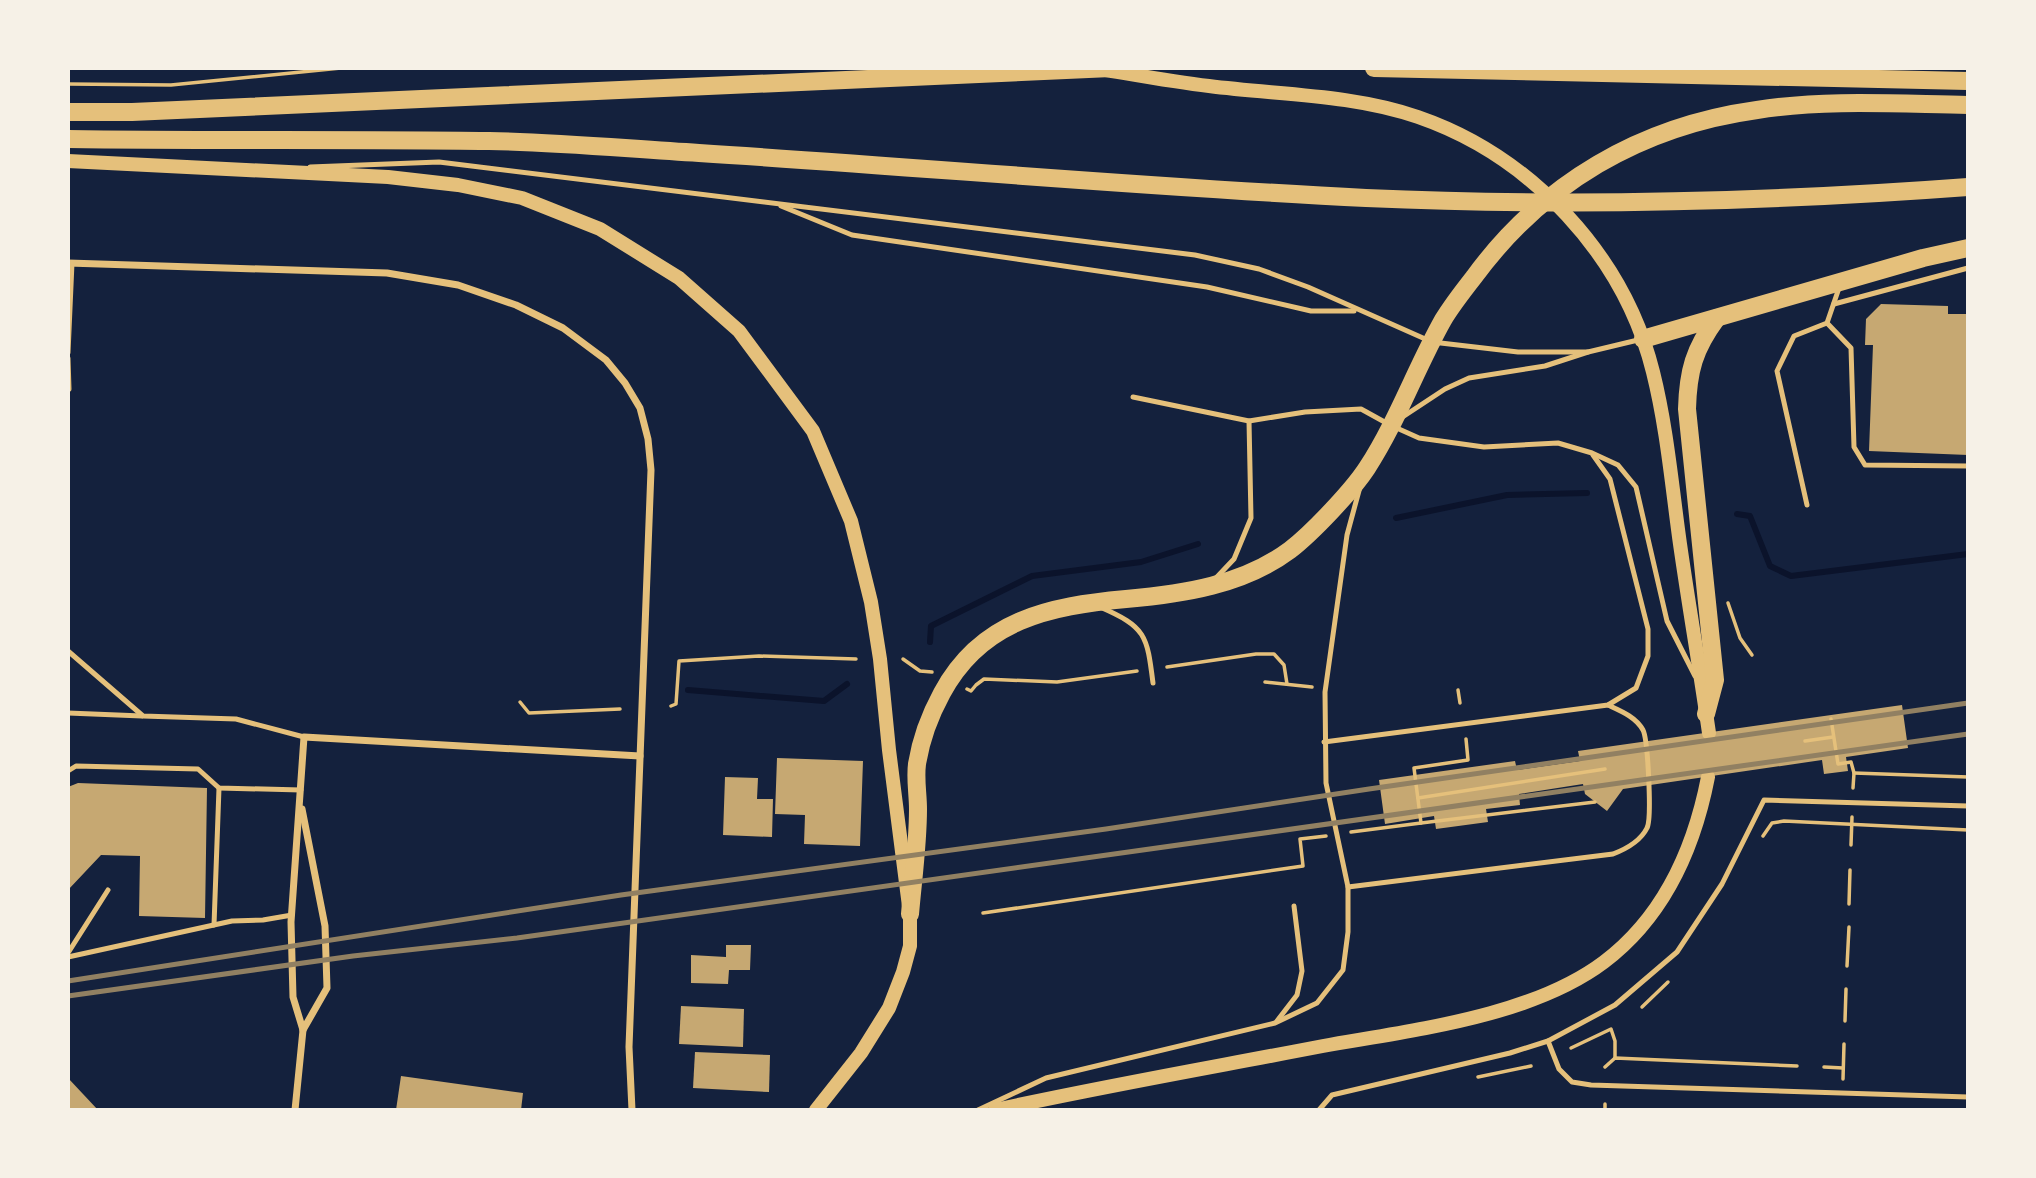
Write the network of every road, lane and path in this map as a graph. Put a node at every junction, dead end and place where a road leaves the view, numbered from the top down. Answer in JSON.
{"nodes":[{"id":1,"x":341,"y":68,"type":"edge"},
{"id":2,"x":1111,"y":68,"type":"edge"},
{"id":3,"x":1374,"y":68,"type":"edge"},
{"id":4,"x":1391,"y":68,"type":"edge"},
{"id":5,"x":1098,"y":69,"type":"edge"},
{"id":6,"x":1557,"y":70,"type":"edge"},
{"id":7,"x":1968,"y":81,"type":"edge"},
{"id":8,"x":68,"y":84,"type":"edge"},
{"id":9,"x":1968,"y":104,"type":"edge"},
{"id":10,"x":68,"y":112,"type":"edge"},
{"id":11,"x":68,"y":138,"type":"edge"},
{"id":12,"x":68,"y":161,"type":"edge"},
{"id":13,"x":220,"y":170,"type":"junction"},
{"id":14,"x":1968,"y":187,"type":"edge"},
{"id":15,"x":1550,"y":196,"type":"junction"},
{"id":16,"x":772,"y":202,"type":"junction"},
{"id":17,"x":1968,"y":248,"type":"edge"},
{"id":18,"x":70,"y":263,"type":"edge"},
{"id":19,"x":1968,"y":268,"type":"edge"},
{"id":20,"x":1842,"y":282,"type":"junction"},
{"id":21,"x":1833,"y":304,"type":"junction"},
{"id":22,"x":1359,"y":310,"type":"junction"},
{"id":23,"x":1717,"y":318,"type":"junction"},
{"id":24,"x":1827,"y":323,"type":"junction"},
{"id":25,"x":1643,"y":339,"type":"junction"},
{"id":26,"x":1432,"y":342,"type":"junction"},
{"id":27,"x":1588,"y":352,"type":"junction"},
{"id":28,"x":68,"y":355,"type":"edge"},
{"id":29,"x":69,"y":390,"type":"edge"},
{"id":30,"x":1133,"y":397,"type":"dead end"},
{"id":31,"x":1249,"y":421,"type":"junction"},
{"id":32,"x":1390,"y":425,"type":"junction"},
{"id":33,"x":1592,"y":453,"type":"junction"},
{"id":34,"x":1968,"y":466,"type":"edge"},
{"id":35,"x":1367,"y":468,"type":"junction"},
{"id":36,"x":1807,"y":506,"type":"dead end"},
{"id":37,"x":1206,"y":588,"type":"junction"},
{"id":38,"x":1088,"y":603,"type":"junction"},
{"id":39,"x":68,"y":651,"type":"edge"},
{"id":40,"x":856,"y":659,"type":"dead end"},
{"id":41,"x":903,"y":659,"type":"dead end"},
{"id":42,"x":1167,"y":667,"type":"dead end"},
{"id":43,"x":1137,"y":671,"type":"dead end"},
{"id":44,"x":942,"y":673,"type":"dead end"},
{"id":45,"x":1265,"y":682,"type":"dead end"},
{"id":46,"x":1153,"y":683,"type":"dead end"},
{"id":47,"x":1287,"y":684,"type":"junction"},
{"id":48,"x":965,"y":687,"type":"dead end"},
{"id":49,"x":1314,"y":687,"type":"dead end"},
{"id":50,"x":1458,"y":690,"type":"dead end"},
{"id":51,"x":1703,"y":691,"type":"junction"},
{"id":52,"x":520,"y":702,"type":"dead end"},
{"id":53,"x":1460,"y":703,"type":"dead end"},
{"id":54,"x":1608,"y":705,"type":"junction"},
{"id":55,"x":671,"y":706,"type":"dead end"},
{"id":56,"x":620,"y":709,"type":"dead end"},
{"id":57,"x":68,"y":713,"type":"edge"},
{"id":58,"x":1706,"y":714,"type":"junction"},
{"id":59,"x":143,"y":716,"type":"junction"},
{"id":60,"x":1830,"y":719,"type":"dead end"},
{"id":61,"x":1709,"y":733,"type":"dead end"},
{"id":62,"x":304,"y":737,"type":"junction"},
{"id":63,"x":1833,"y":737,"type":"junction"},
{"id":64,"x":1466,"y":739,"type":"dead end"},
{"id":65,"x":1805,"y":741,"type":"dead end"},
{"id":66,"x":1324,"y":742,"type":"junction"},
{"id":67,"x":640,"y":756,"type":"junction"},
{"id":68,"x":1605,"y":769,"type":"dead end"},
{"id":69,"x":68,"y":771,"type":"edge"},
{"id":70,"x":1854,"y":773,"type":"junction"},
{"id":71,"x":1708,"y":777,"type":"dead end"},
{"id":72,"x":1968,"y":778,"type":"edge"},
{"id":73,"x":219,"y":788,"type":"junction"},
{"id":74,"x":1853,"y":788,"type":"dead end"},
{"id":75,"x":300,"y":794,"type":"junction"},
{"id":76,"x":1418,"y":798,"type":"junction"},
{"id":77,"x":1595,"y":802,"type":"dead end"},
{"id":78,"x":1968,"y":806,"type":"edge"},
{"id":79,"x":1852,"y":817,"type":"dead end"},
{"id":80,"x":1421,"y":821,"type":"junction"},
{"id":81,"x":1852,"y":825,"type":"junction"},
{"id":82,"x":1968,"y":830,"type":"edge"},
{"id":83,"x":1338,"y":834,"type":"junction"},
{"id":84,"x":1763,"y":837,"type":"dead end"},
{"id":85,"x":1851,"y":845,"type":"dead end"},
{"id":86,"x":1850,"y":870,"type":"dead end"},
{"id":87,"x":1348,"y":887,"type":"junction"},
{"id":88,"x":108,"y":890,"type":"dead end"},
{"id":89,"x":1849,"y":904,"type":"dead end"},
{"id":90,"x":1294,"y":906,"type":"dead end"},
{"id":91,"x":983,"y":913,"type":"dead end"},
{"id":92,"x":910,"y":914,"type":"junction"},
{"id":93,"x":292,"y":915,"type":"junction"},
{"id":94,"x":214,"y":925,"type":"junction"},
{"id":95,"x":1849,"y":927,"type":"dead end"},
{"id":96,"x":68,"y":955,"type":"edge"},
{"id":97,"x":1847,"y":965,"type":"dead end"},
{"id":98,"x":1668,"y":982,"type":"dead end"},
{"id":99,"x":1846,"y":989,"type":"dead end"},
{"id":100,"x":1642,"y":1007,"type":"dead end"},
{"id":101,"x":1845,"y":1021,"type":"dead end"},
{"id":102,"x":1275,"y":1023,"type":"junction"},
{"id":103,"x":303,"y":1030,"type":"junction"},
{"id":104,"x":1548,"y":1041,"type":"junction"},
{"id":105,"x":1844,"y":1044,"type":"dead end"},
{"id":106,"x":1571,"y":1048,"type":"dead end"},
{"id":107,"x":1615,"y":1058,"type":"junction"},
{"id":108,"x":1797,"y":1066,"type":"dead end"},
{"id":109,"x":1605,"y":1067,"type":"dead end"},
{"id":110,"x":1824,"y":1067,"type":"dead end"},
{"id":111,"x":1844,"y":1068,"type":"junction"},
{"id":112,"x":1843,"y":1079,"type":"dead end"},
{"id":113,"x":1968,"y":1097,"type":"edge"},
{"id":114,"x":295,"y":1110,"type":"edge"},
{"id":115,"x":632,"y":1110,"type":"edge"},
{"id":116,"x":816,"y":1110,"type":"edge"},
{"id":117,"x":978,"y":1110,"type":"edge"},
{"id":118,"x":995,"y":1110,"type":"edge"},
{"id":119,"x":1319,"y":1110,"type":"edge"}],
"edges":[{"from":1,"to":8,"type":"path"},
{"from":2,"to":5,"type":"main road"},
{"from":3,"to":4,"type":"main road"},
{"from":4,"to":6,"type":"main road"},
{"from":5,"to":10,"type":"main road"},
{"from":5,"to":15,"type":"main road"},
{"from":6,"to":7,"type":"main road"},
{"from":9,"to":15,"type":"main road"},
{"from":11,"to":14,"type":"main road"},
{"from":12,"to":13,"type":"main road"},
{"from":13,"to":16,"type":"lane"},
{"from":13,"to":92,"type":"main road"},
{"from":15,"to":25,"type":"main road"},
{"from":15,"to":26,"type":"main road"},
{"from":16,"to":22,"type":"lane"},
{"from":16,"to":22,"type":"lane"},
{"from":17,"to":20,"type":"main road"},
{"from":18,"to":28,"type":"lane"},
{"from":18,"to":67,"type":"street"},
{"from":19,"to":21,"type":"lane"},
{"from":20,"to":21,"type":"lane"},
{"from":20,"to":23,"type":"main road"},
{"from":21,"to":24,"type":"lane"},
{"from":22,"to":26,"type":"lane"},
{"from":23,"to":25,"type":"main road"},
{"from":23,"to":58,"type":"main road"},
{"from":24,"to":34,"type":"lane"},
{"from":24,"to":36,"type":"lane"},
{"from":25,"to":27,"type":"lane"},
{"from":25,"to":51,"type":"main road"},
{"from":26,"to":27,"type":"lane"},
{"from":26,"to":32,"type":"main road"},
{"from":27,"to":32,"type":"lane"},
{"from":28,"to":29,"type":"lane"},
{"from":30,"to":31,"type":"lane"},
{"from":31,"to":32,"type":"lane"},
{"from":31,"to":37,"type":"lane"},
{"from":32,"to":33,"type":"lane"},
{"from":32,"to":35,"type":"main road"},
{"from":33,"to":51,"type":"lane"},
{"from":33,"to":54,"type":"lane"},
{"from":35,"to":37,"type":"main road"},
{"from":35,"to":66,"type":"lane"},
{"from":37,"to":38,"type":"main road"},
{"from":38,"to":46,"type":"lane"},
{"from":38,"to":92,"type":"main road"},
{"from":39,"to":59,"type":"lane"},
{"from":40,"to":55,"type":"path"},
{"from":41,"to":44,"type":"path"},
{"from":42,"to":47,"type":"path"},
{"from":43,"to":48,"type":"path"},
{"from":45,"to":47,"type":"path"},
{"from":47,"to":49,"type":"path"},
{"from":50,"to":53,"type":"path"},
{"from":51,"to":58,"type":"main road"},
{"from":52,"to":56,"type":"path"},
{"from":54,"to":66,"type":"lane"},
{"from":54,"to":87,"type":"lane"},
{"from":57,"to":59,"type":"lane"},
{"from":58,"to":61,"type":"main road"},
{"from":59,"to":62,"type":"lane"},
{"from":60,"to":63,"type":"path"},
{"from":62,"to":67,"type":"street"},
{"from":62,"to":75,"type":"street"},
{"from":63,"to":65,"type":"path"},
{"from":63,"to":70,"type":"path"},
{"from":64,"to":76,"type":"path"},
{"from":66,"to":83,"type":"lane"},
{"from":67,"to":115,"type":"street"},
{"from":68,"to":76,"type":"path"},
{"from":69,"to":73,"type":"lane"},
{"from":70,"to":72,"type":"path"},
{"from":70,"to":74,"type":"path"},
{"from":71,"to":118,"type":"main road"},
{"from":73,"to":75,"type":"lane"},
{"from":73,"to":94,"type":"lane"},
{"from":75,"to":93,"type":"street"},
{"from":75,"to":103,"type":"street"},
{"from":76,"to":80,"type":"path"},
{"from":77,"to":80,"type":"path"},
{"from":78,"to":104,"type":"lane"},
{"from":79,"to":81,"type":"path"},
{"from":80,"to":83,"type":"path"},
{"from":81,"to":82,"type":"path"},
{"from":81,"to":84,"type":"path"},
{"from":81,"to":85,"type":"path"},
{"from":83,"to":87,"type":"lane"},
{"from":83,"to":91,"type":"path"},
{"from":86,"to":89,"type":"path"},
{"from":87,"to":102,"type":"lane"},
{"from":88,"to":96,"type":"lane"},
{"from":90,"to":102,"type":"lane"},
{"from":92,"to":116,"type":"main road"},
{"from":93,"to":94,"type":"lane"},
{"from":93,"to":103,"type":"street"},
{"from":94,"to":96,"type":"lane"},
{"from":95,"to":97,"type":"path"},
{"from":98,"to":100,"type":"path"},
{"from":99,"to":101,"type":"path"},
{"from":102,"to":117,"type":"lane"},
{"from":103,"to":114,"type":"street"},
{"from":104,"to":113,"type":"lane"},
{"from":104,"to":119,"type":"lane"},
{"from":105,"to":111,"type":"path"},
{"from":106,"to":107,"type":"path"},
{"from":107,"to":108,"type":"path"},
{"from":107,"to":109,"type":"path"},
{"from":110,"to":111,"type":"path"},
{"from":111,"to":112,"type":"path"}]}
